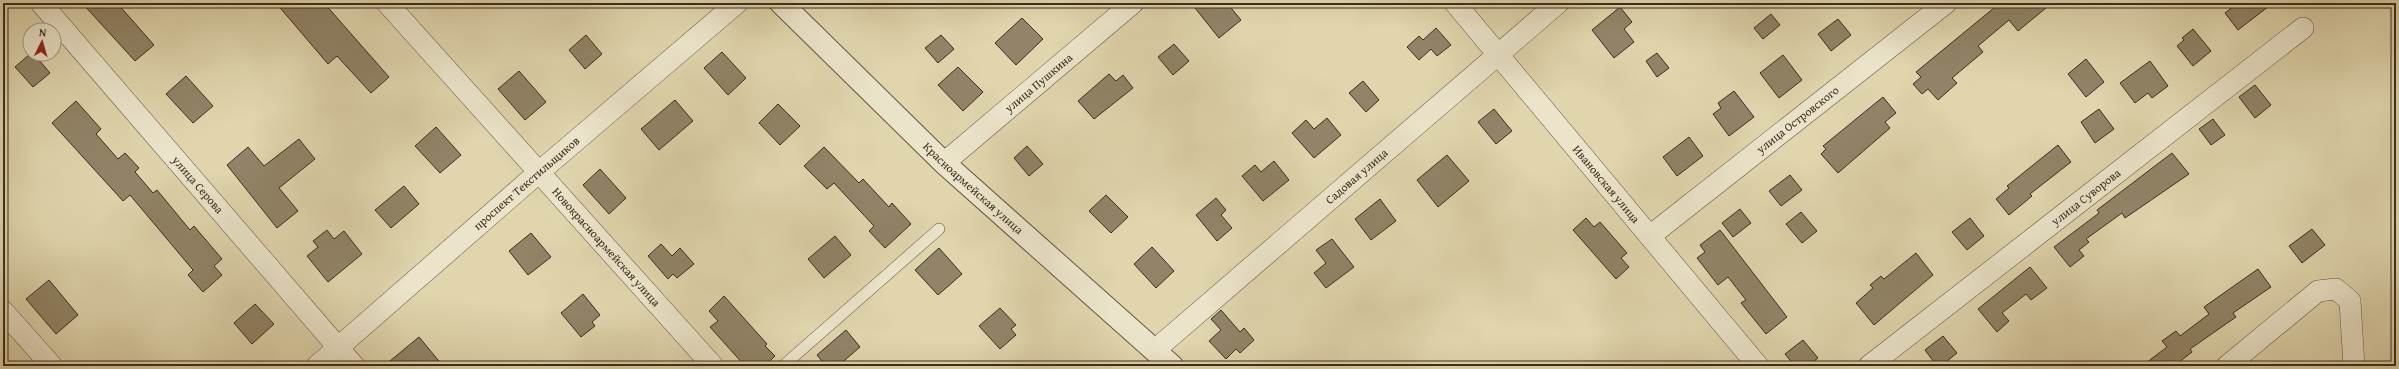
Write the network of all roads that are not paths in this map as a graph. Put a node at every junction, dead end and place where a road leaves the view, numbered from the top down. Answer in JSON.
{"nodes":[{"id":1,"x":41,"y":3,"type":"edge"},
{"id":2,"x":387,"y":3,"type":"edge"},
{"id":3,"x":737,"y":3,"type":"edge"},
{"id":4,"x":781,"y":3,"type":"edge"},
{"id":5,"x":1133,"y":3,"type":"edge"},
{"id":6,"x":1455,"y":3,"type":"edge"},
{"id":7,"x":1558,"y":3,"type":"edge"},
{"id":8,"x":1946,"y":3,"type":"edge"},
{"id":9,"x":2303,"y":28,"type":"dead end"},
{"id":10,"x":1497,"y":54,"type":"junction"},
{"id":11,"x":944,"y":163,"type":"junction"},
{"id":12,"x":538,"y":173,"type":"junction"},
{"id":13,"x":939,"y":229,"type":"dead end"},
{"id":14,"x":1650,"y":236,"type":"junction"},
{"id":15,"x":3,"y":311,"type":"edge"},
{"id":16,"x":338,"y":348,"type":"junction"},
{"id":17,"x":1155,"y":350,"type":"junction"},
{"id":18,"x":52,"y":366,"type":"edge"},
{"id":19,"x":317,"y":366,"type":"edge"},
{"id":20,"x":354,"y":366,"type":"edge"},
{"id":21,"x":713,"y":366,"type":"edge"},
{"id":22,"x":783,"y":366,"type":"edge"},
{"id":23,"x":1172,"y":366,"type":"edge"},
{"id":24,"x":1758,"y":366,"type":"edge"},
{"id":25,"x":1869,"y":366,"type":"edge"},
{"id":26,"x":2227,"y":366,"type":"edge"},
{"id":27,"x":2354,"y":366,"type":"edge"}],
"edges":[{"from":1,"to":16,"type":"street","name":"улица Серова"},
{"from":2,"to":12,"type":"street","name":"Новокрасноармейская улица"},
{"from":3,"to":12,"type":"street","name":"проспект Текстильщиков"},
{"from":4,"to":11,"type":"street","name":"Красноармейская улица"},
{"from":5,"to":11,"type":"street","name":"улица Пушкина"},
{"from":6,"to":10,"type":"street","name":"Ивановская улица"},
{"from":7,"to":10,"type":"street","name":"Садовая улица"},
{"from":8,"to":14,"type":"street","name":"улица Островского"},
{"from":9,"to":25,"type":"street","name":"улица Суворова"},
{"from":10,"to":14,"type":"street","name":"Ивановская улица"},
{"from":10,"to":17,"type":"street","name":"Садовая улица"},
{"from":11,"to":17,"type":"street","name":"Красноармейская улица"},
{"from":12,"to":16,"type":"street","name":"проспект Текстильщиков"},
{"from":12,"to":21,"type":"street","name":"Новокрасноармейская улица"},
{"from":13,"to":22,"type":"lane"},
{"from":14,"to":24,"type":"street","name":"Ивановская улица"},
{"from":15,"to":18,"type":"street"},
{"from":16,"to":19,"type":"street","name":"проспект Текстильщиков"},
{"from":16,"to":20,"type":"street","name":"улица Серова"},
{"from":17,"to":23,"type":"street","name":"Красноармейская улица"},
{"from":26,"to":27,"type":"street"}]}
